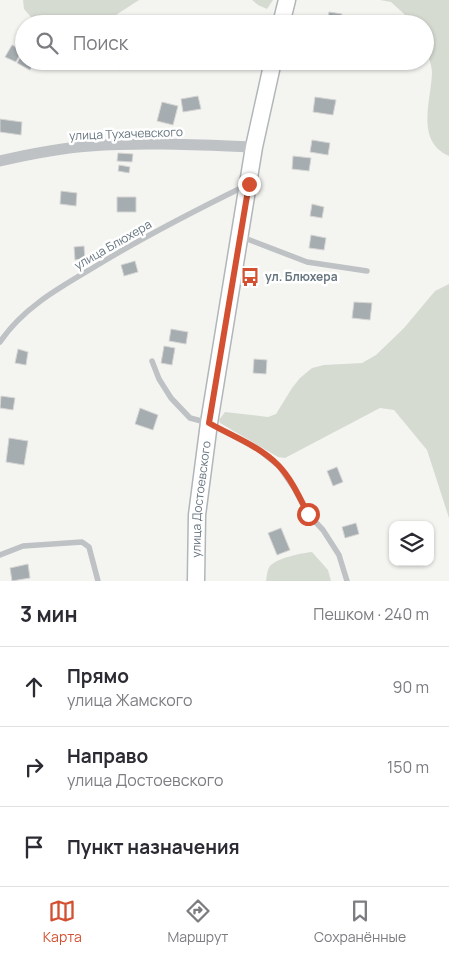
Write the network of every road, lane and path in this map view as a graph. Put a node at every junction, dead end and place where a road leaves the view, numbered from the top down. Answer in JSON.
{"nodes":[{"id":1,"x":287,"y":0,"type":"edge"},
{"id":2,"x":283,"y":15,"type":"edge"},
{"id":3,"x":271,"y":70,"type":"edge"},
{"id":4,"x":254,"y":146,"type":"junction"},
{"id":5,"x":0,"y":161,"type":"edge"},
{"id":6,"x":249,"y":184,"type":"junction"},
{"id":7,"x":240,"y":236,"type":"junction"},
{"id":8,"x":367,"y":271,"type":"dead end"},
{"id":9,"x":0,"y":342,"type":"edge"},
{"id":10,"x":152,"y":361,"type":"dead end"},
{"id":11,"x":209,"y":423,"type":"junction"},
{"id":12,"x":0,"y":555,"type":"edge"},
{"id":13,"x":98,"y":581,"type":"edge"},
{"id":14,"x":196,"y":581,"type":"edge"},
{"id":15,"x":347,"y":581,"type":"edge"}],
"edges":[{"from":1,"to":2,"type":"main road"},
{"from":3,"to":4,"type":"main road","name":"улица Достоевского"},
{"from":4,"to":5,"type":"street","name":"улица Тухачевского"},
{"from":4,"to":6,"type":"main road","name":"улица Достоевского"},
{"from":6,"to":7,"type":"main road","name":"улица Достоевского"},
{"from":6,"to":9,"type":"lane","name":"улица Блюхера"},
{"from":7,"to":8,"type":"lane"},
{"from":7,"to":11,"type":"main road","name":"улица Достоевского"},
{"from":10,"to":11,"type":"lane"},
{"from":11,"to":14,"type":"main road","name":"улица Достоевского"},
{"from":11,"to":15,"type":"lane"},
{"from":12,"to":13,"type":"lane"}]}
